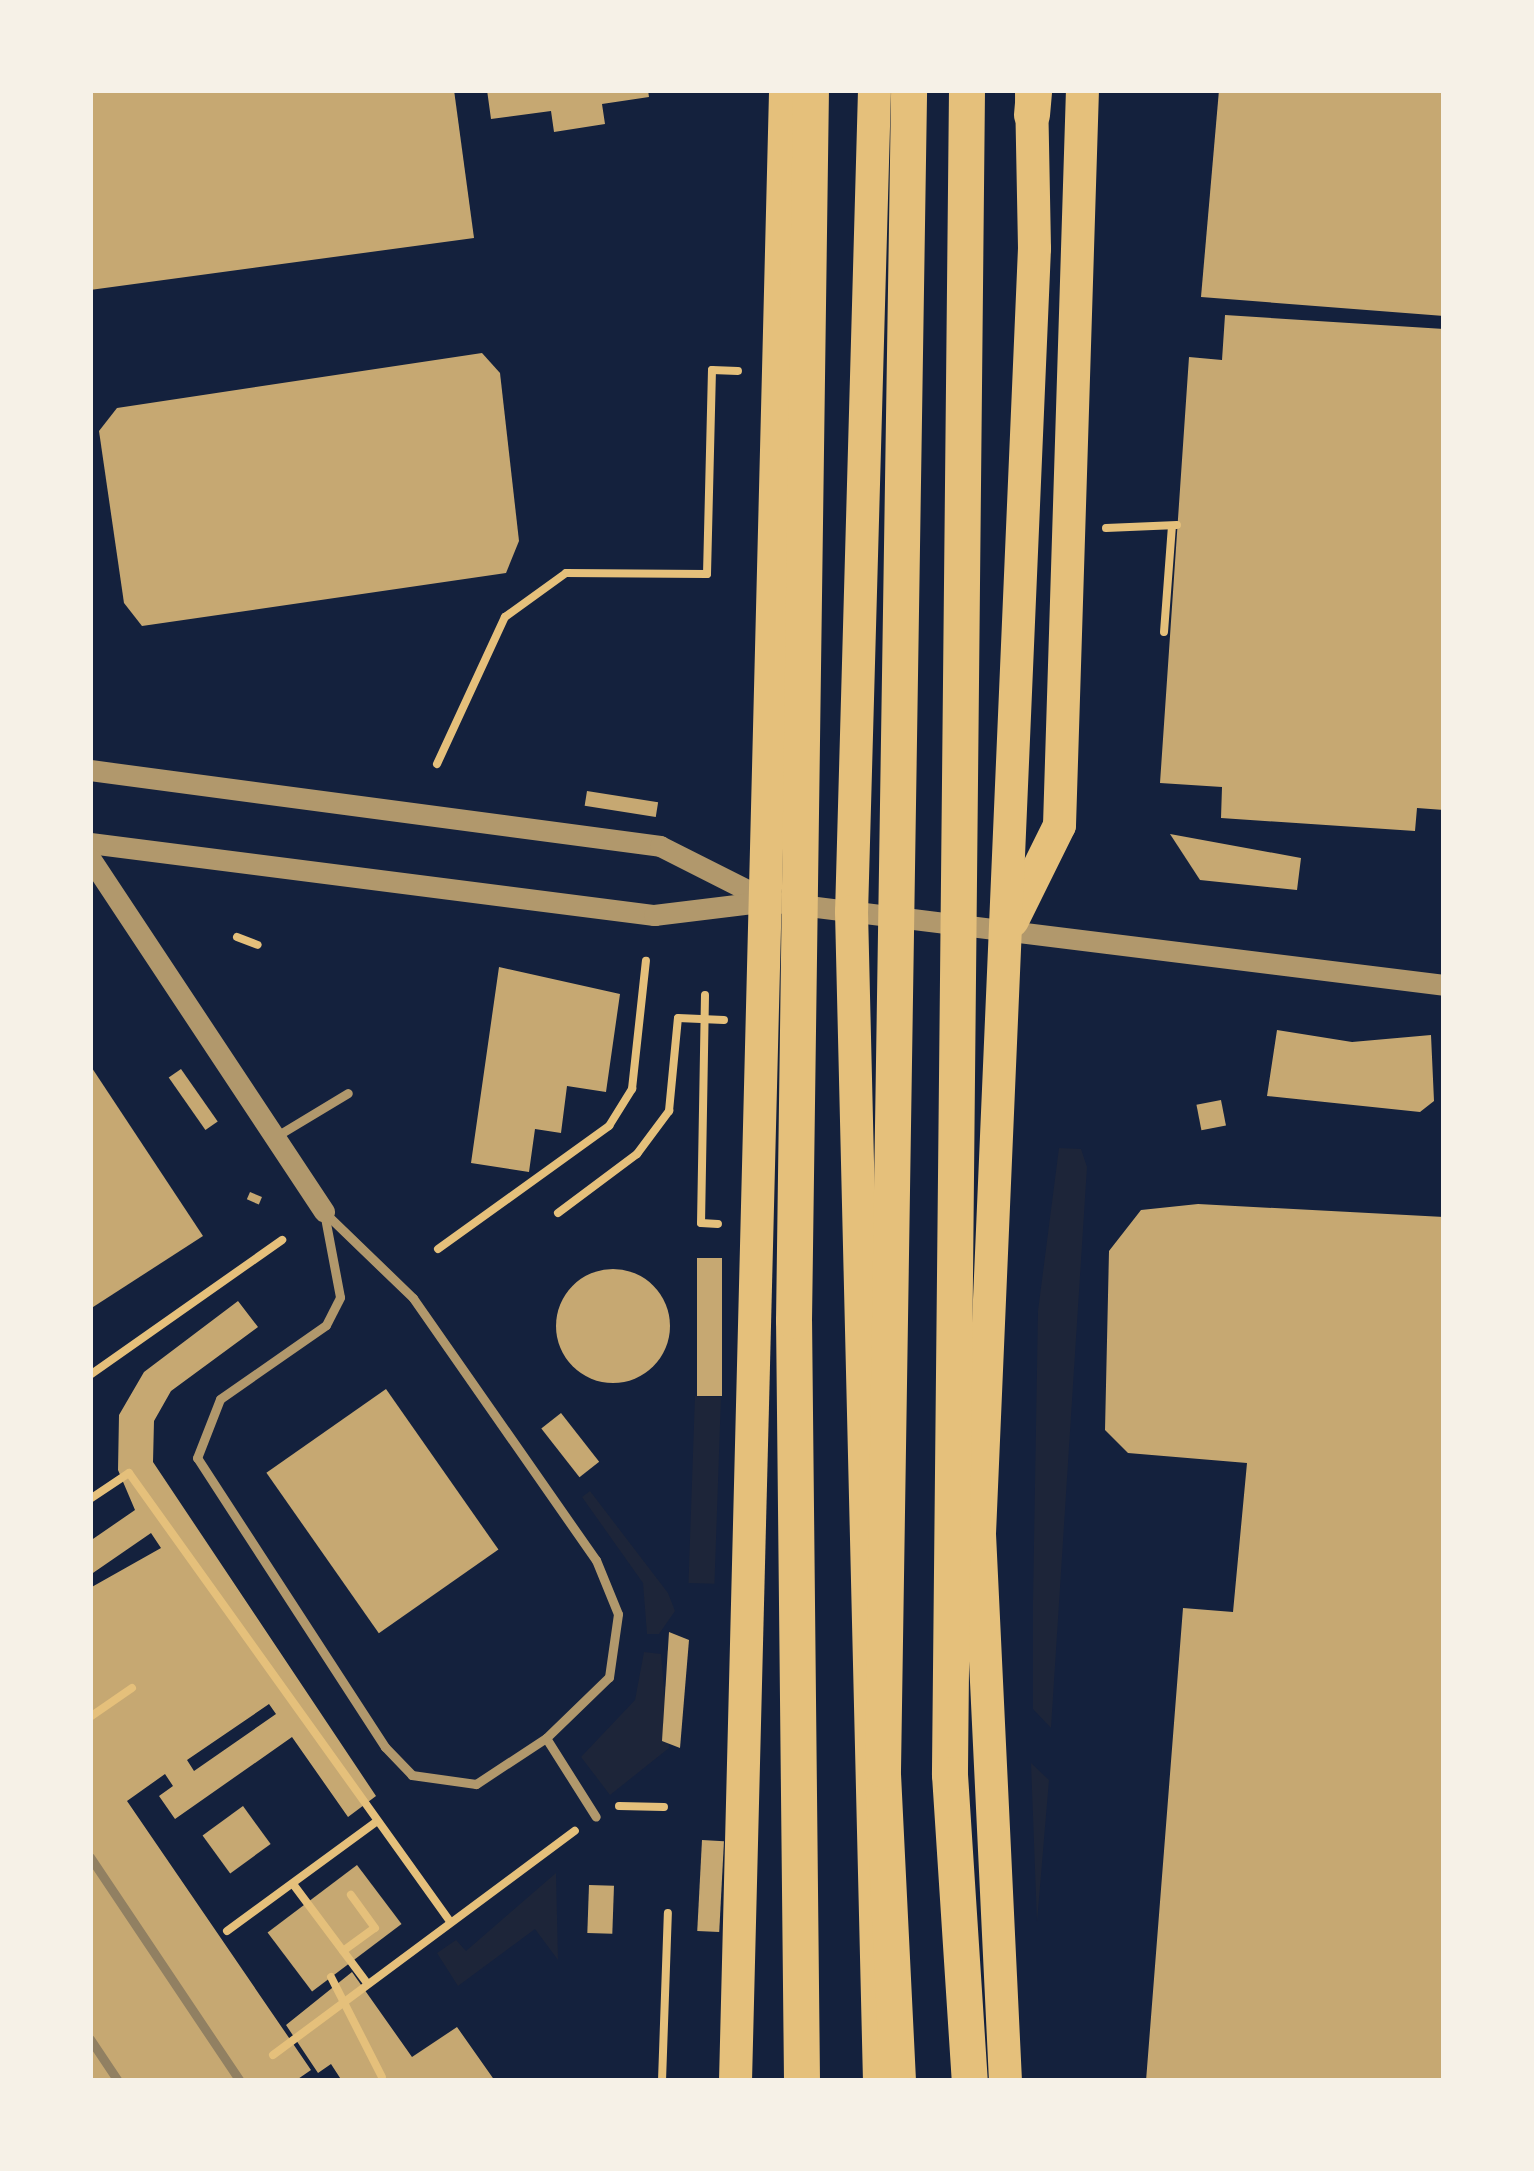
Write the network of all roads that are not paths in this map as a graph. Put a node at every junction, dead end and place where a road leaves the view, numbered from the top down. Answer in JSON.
{"nodes":[{"id":1,"x":785,"y":90,"type":"edge"},
{"id":2,"x":811,"y":90,"type":"edge"},
{"id":3,"x":874,"y":90,"type":"edge"},
{"id":4,"x":909,"y":90,"type":"edge"},
{"id":5,"x":968,"y":90,"type":"edge"},
{"id":6,"x":1082,"y":90,"type":"edge"},
{"id":7,"x":1032,"y":98,"type":"edge"},
{"id":8,"x":90,"y":770,"type":"edge"},
{"id":9,"x":90,"y":843,"type":"edge"},
{"id":10,"x":90,"y":858,"type":"edge"},
{"id":11,"x":768,"y":901,"type":"junction"},
{"id":12,"x":851,"y":911,"type":"junction"},
{"id":13,"x":1006,"y":932,"type":"junction"},
{"id":14,"x":1444,"y":985,"type":"edge"},
{"id":15,"x":348,"y":1093,"type":"dead end"},
{"id":16,"x":275,"y":1136,"type":"junction"},
{"id":17,"x":324,"y":1212,"type":"junction"},
{"id":18,"x":546,"y":1738,"type":"junction"},
{"id":19,"x":596,"y":1817,"type":"road end"},
{"id":20,"x":735,"y":2081,"type":"edge"},
{"id":21,"x":802,"y":2081,"type":"edge"},
{"id":22,"x":879,"y":2081,"type":"edge"},
{"id":23,"x":898,"y":2081,"type":"edge"},
{"id":24,"x":970,"y":2081,"type":"edge"},
{"id":25,"x":1005,"y":2081,"type":"edge"}],
"edges":[{"from":1,"to":11,"type":"highway"},
{"from":2,"to":21,"type":"highway"},
{"from":3,"to":12,"type":"highway"},
{"from":4,"to":23,"type":"highway"},
{"from":5,"to":24,"type":"highway"},
{"from":6,"to":13,"type":"highway"},
{"from":7,"to":13,"type":"highway"},
{"from":8,"to":11,"type":"street"},
{"from":9,"to":11,"type":"street"},
{"from":10,"to":16,"type":"street"},
{"from":11,"to":12,"type":"street"},
{"from":11,"to":20,"type":"highway"},
{"from":12,"to":13,"type":"street"},
{"from":12,"to":22,"type":"highway"},
{"from":13,"to":14,"type":"street"},
{"from":13,"to":25,"type":"highway"},
{"from":15,"to":16,"type":"lane"},
{"from":16,"to":17,"type":"street"},
{"from":17,"to":18,"type":"lane"},
{"from":17,"to":18,"type":"lane"},
{"from":18,"to":19,"type":"lane"}]}
